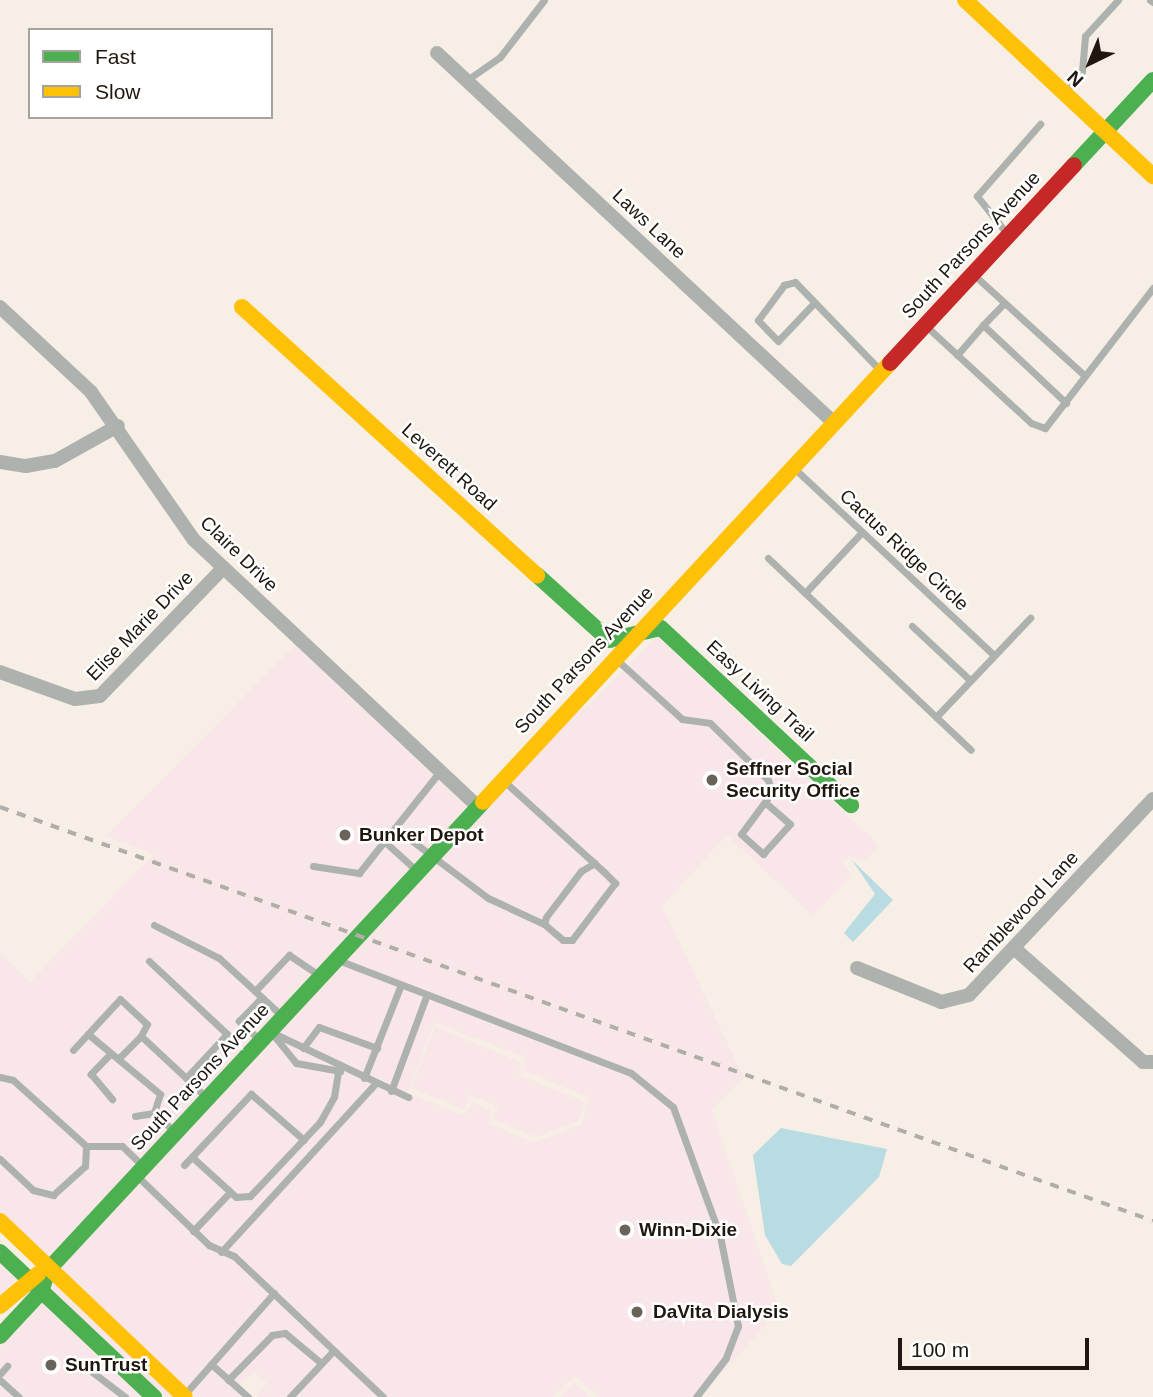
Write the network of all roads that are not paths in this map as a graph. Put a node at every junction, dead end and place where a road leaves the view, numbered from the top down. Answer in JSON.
{"nodes":[{"id":1,"x":544,"y":0,"type":"edge"},
{"id":2,"x":965,"y":0,"type":"edge"},
{"id":3,"x":1118,"y":0,"type":"edge"},
{"id":4,"x":437,"y":53,"type":"dead end"},
{"id":5,"x":467,"y":80,"type":"junction"},
{"id":6,"x":1153,"y":80,"type":"edge"},
{"id":7,"x":1065,"y":93,"type":"junction"},
{"id":8,"x":1040,"y":124,"type":"dead end"},
{"id":9,"x":1106,"y":132,"type":"junction"},
{"id":10,"x":1153,"y":176,"type":"edge"},
{"id":11,"x":1009,"y":236,"type":"junction"},
{"id":12,"x":973,"y":274,"type":"junction"},
{"id":13,"x":1153,"y":288,"type":"edge"},
{"id":14,"x":814,"y":303,"type":"junction"},
{"id":15,"x":1004,"y":303,"type":"junction"},
{"id":16,"x":0,"y":307,"type":"edge"},
{"id":17,"x":242,"y":307,"type":"dead end"},
{"id":18,"x":984,"y":325,"type":"junction"},
{"id":19,"x":925,"y":326,"type":"junction"},
{"id":20,"x":957,"y":355,"type":"junction"},
{"id":21,"x":882,"y":372,"type":"junction"},
{"id":22,"x":1085,"y":376,"type":"junction"},
{"id":23,"x":1066,"y":403,"type":"junction"},
{"id":24,"x":834,"y":423,"type":"junction"},
{"id":25,"x":118,"y":426,"type":"junction"},
{"id":26,"x":0,"y":462,"type":"edge"},
{"id":27,"x":793,"y":467,"type":"junction"},
{"id":28,"x":862,"y":532,"type":"junction"},
{"id":29,"x":768,"y":558,"type":"dead end"},
{"id":30,"x":223,"y":568,"type":"junction"},
{"id":31,"x":805,"y":593,"type":"junction"},
{"id":32,"x":1030,"y":618,"type":"dead end"},
{"id":33,"x":912,"y":626,"type":"dead end"},
{"id":34,"x":634,"y":636,"type":"junction"},
{"id":35,"x":994,"y":655,"type":"junction"},
{"id":36,"x":614,"y":657,"type":"junction"},
{"id":37,"x":0,"y":672,"type":"edge"},
{"id":38,"x":970,"y":680,"type":"junction"},
{"id":39,"x":936,"y":717,"type":"junction"},
{"id":40,"x":971,"y":750,"type":"dead end"},
{"id":41,"x":440,"y":771,"type":"junction"},
{"id":42,"x":501,"y":778,"type":"junction"},
{"id":43,"x":1153,"y":799,"type":"edge"},
{"id":44,"x":766,"y":803,"type":"junction"},
{"id":45,"x":851,"y":805,"type":"dead end"},
{"id":46,"x":477,"y":806,"type":"junction"},
{"id":47,"x":395,"y":828,"type":"junction"},
{"id":48,"x":384,"y":841,"type":"junction"},
{"id":49,"x":429,"y":858,"type":"junction"},
{"id":50,"x":595,"y":863,"type":"junction"},
{"id":51,"x":313,"y":866,"type":"dead end"},
{"id":52,"x":418,"y":871,"type":"junction"},
{"id":53,"x":544,"y":924,"type":"junction"},
{"id":54,"x":154,"y":925,"type":"dead end"},
{"id":55,"x":1015,"y":949,"type":"junction"},
{"id":56,"x":338,"y":960,"type":"junction"},
{"id":57,"x":149,"y":961,"type":"dead end"},
{"id":58,"x":857,"y":968,"type":"dead end"},
{"id":59,"x":322,"y":977,"type":"junction"},
{"id":60,"x":400,"y":987,"type":"junction"},
{"id":61,"x":255,"y":991,"type":"junction"},
{"id":62,"x":262,"y":997,"type":"junction"},
{"id":63,"x":426,"y":997,"type":"junction"},
{"id":64,"x":285,"y":1017,"type":"junction"},
{"id":65,"x":88,"y":1034,"type":"junction"},
{"id":66,"x":141,"y":1036,"type":"junction"},
{"id":67,"x":266,"y":1037,"type":"junction"},
{"id":68,"x":303,"y":1048,"type":"junction"},
{"id":69,"x":377,"y":1048,"type":"junction"},
{"id":70,"x":73,"y":1050,"type":"dead end"},
{"id":71,"x":110,"y":1054,"type":"junction"},
{"id":72,"x":120,"y":1057,"type":"junction"},
{"id":73,"x":1153,"y":1062,"type":"edge"},
{"id":74,"x":348,"y":1070,"type":"junction"},
{"id":75,"x":338,"y":1071,"type":"junction"},
{"id":76,"x":0,"y":1077,"type":"edge"},
{"id":77,"x":186,"y":1078,"type":"junction"},
{"id":78,"x":363,"y":1078,"type":"junction"},
{"id":79,"x":375,"y":1084,"type":"junction"},
{"id":80,"x":391,"y":1091,"type":"junction"},
{"id":81,"x":408,"y":1097,"type":"dead end"},
{"id":82,"x":112,"y":1099,"type":"dead end"},
{"id":83,"x":208,"y":1099,"type":"junction"},
{"id":84,"x":155,"y":1113,"type":"junction"},
{"id":85,"x":135,"y":1116,"type":"dead end"},
{"id":86,"x":176,"y":1133,"type":"junction"},
{"id":87,"x":304,"y":1140,"type":"junction"},
{"id":88,"x":86,"y":1146,"type":"junction"},
{"id":89,"x":192,"y":1157,"type":"junction"},
{"id":90,"x":0,"y":1159,"type":"edge"},
{"id":91,"x":184,"y":1165,"type":"dead end"},
{"id":92,"x":140,"y":1171,"type":"junction"},
{"id":93,"x":230,"y":1192,"type":"junction"},
{"id":94,"x":0,"y":1222,"type":"edge"},
{"id":95,"x":193,"y":1231,"type":"junction"},
{"id":96,"x":0,"y":1252,"type":"edge"},
{"id":97,"x":221,"y":1252,"type":"junction"},
{"id":98,"x":48,"y":1270,"type":"junction"},
{"id":99,"x":27,"y":1278,"type":"junction"},
{"id":100,"x":41,"y":1292,"type":"junction"},
{"id":101,"x":274,"y":1293,"type":"junction"},
{"id":102,"x":0,"y":1306,"type":"edge"},
{"id":103,"x":0,"y":1336,"type":"edge"},
{"id":104,"x":334,"y":1350,"type":"junction"},
{"id":105,"x":321,"y":1363,"type":"junction"},
{"id":106,"x":211,"y":1364,"type":"junction"},
{"id":107,"x":7,"y":1366,"type":"dead end"},
{"id":108,"x":91,"y":1371,"type":"dead end"},
{"id":109,"x":0,"y":1374,"type":"edge"},
{"id":110,"x":0,"y":1380,"type":"edge"},
{"id":111,"x":229,"y":1380,"type":"junction"},
{"id":112,"x":184,"y":1396,"type":"edge"},
{"id":113,"x":19,"y":1397,"type":"edge"},
{"id":114,"x":125,"y":1397,"type":"edge"},
{"id":115,"x":154,"y":1397,"type":"edge"},
{"id":116,"x":248,"y":1397,"type":"edge"},
{"id":117,"x":290,"y":1397,"type":"edge"},
{"id":118,"x":383,"y":1397,"type":"edge"},
{"id":119,"x":696,"y":1397,"type":"edge"}],
"edges":[{"from":1,"to":5,"type":"lane"},
{"from":2,"to":7,"type":"main road"},
{"from":3,"to":7,"type":"lane"},
{"from":4,"to":5,"type":"street","name":"Laws Lane"},
{"from":5,"to":24,"type":"street","name":"Laws Lane"},
{"from":6,"to":9,"type":"main road","name":"South Parsons Avenue"},
{"from":7,"to":9,"type":"main road"},
{"from":8,"to":11,"type":"lane"},
{"from":9,"to":10,"type":"main road"},
{"from":9,"to":11,"type":"main road","name":"South Parsons Avenue"},
{"from":11,"to":12,"type":"main road","name":"South Parsons Avenue"},
{"from":12,"to":15,"type":"lane"},
{"from":12,"to":19,"type":"main road","name":"South Parsons Avenue"},
{"from":13,"to":22,"type":"lane"},
{"from":14,"to":14,"type":"lane"},
{"from":14,"to":21,"type":"lane"},
{"from":15,"to":18,"type":"lane"},
{"from":15,"to":22,"type":"lane"},
{"from":16,"to":25,"type":"street","name":"Claire Drive"},
{"from":17,"to":34,"type":"main road","name":"Leverett Road"},
{"from":18,"to":20,"type":"lane"},
{"from":18,"to":23,"type":"lane"},
{"from":19,"to":20,"type":"lane"},
{"from":19,"to":21,"type":"main road","name":"South Parsons Avenue"},
{"from":20,"to":23,"type":"lane"},
{"from":21,"to":24,"type":"main road","name":"South Parsons Avenue"},
{"from":22,"to":23,"type":"lane"},
{"from":24,"to":27,"type":"main road","name":"South Parsons Avenue"},
{"from":25,"to":26,"type":"street"},
{"from":25,"to":30,"type":"street","name":"Claire Drive"},
{"from":27,"to":28,"type":"lane","name":"Cactus Ridge Circle"},
{"from":27,"to":34,"type":"main road","name":"South Parsons Avenue"},
{"from":28,"to":31,"type":"lane"},
{"from":28,"to":35,"type":"lane","name":"Cactus Ridge Circle"},
{"from":29,"to":31,"type":"lane"},
{"from":30,"to":37,"type":"street","name":"Elise Marie Drive"},
{"from":30,"to":41,"type":"street","name":"Claire Drive"},
{"from":31,"to":39,"type":"lane"},
{"from":32,"to":35,"type":"lane"},
{"from":33,"to":38,"type":"lane"},
{"from":34,"to":36,"type":"main road","name":"South Parsons Avenue"},
{"from":34,"to":45,"type":"main road","name":"Easy Living Trail"},
{"from":35,"to":38,"type":"lane"},
{"from":36,"to":42,"type":"main road","name":"South Parsons Avenue"},
{"from":36,"to":44,"type":"lane"},
{"from":38,"to":39,"type":"lane"},
{"from":39,"to":40,"type":"lane"},
{"from":41,"to":46,"type":"street","name":"Claire Drive"},
{"from":41,"to":47,"type":"lane"},
{"from":42,"to":46,"type":"main road","name":"South Parsons Avenue"},
{"from":42,"to":50,"type":"lane"},
{"from":43,"to":55,"type":"street","name":"Ramblewood Lane"},
{"from":44,"to":44,"type":"lane"},
{"from":46,"to":49,"type":"main road","name":"South Parsons Avenue"},
{"from":47,"to":48,"type":"lane"},
{"from":47,"to":49,"type":"lane"},
{"from":48,"to":51,"type":"lane"},
{"from":48,"to":52,"type":"lane"},
{"from":49,"to":52,"type":"main road","name":"South Parsons Avenue"},
{"from":49,"to":53,"type":"lane"},
{"from":50,"to":53,"type":"lane"},
{"from":50,"to":53,"type":"lane"},
{"from":52,"to":56,"type":"main road","name":"South Parsons Avenue"},
{"from":54,"to":61,"type":"lane"},
{"from":55,"to":58,"type":"street","name":"Ramblewood Lane"},
{"from":55,"to":73,"type":"street"},
{"from":56,"to":59,"type":"main road","name":"South Parsons Avenue"},
{"from":56,"to":60,"type":"lane"},
{"from":57,"to":77,"type":"lane"},
{"from":59,"to":61,"type":"lane"},
{"from":59,"to":64,"type":"main road","name":"South Parsons Avenue"},
{"from":60,"to":63,"type":"lane"},
{"from":60,"to":69,"type":"lane"},
{"from":61,"to":62,"type":"lane"},
{"from":62,"to":64,"type":"lane"},
{"from":62,"to":67,"type":"lane"},
{"from":63,"to":80,"type":"lane"},
{"from":63,"to":119,"type":"lane"},
{"from":64,"to":67,"type":"main road","name":"South Parsons Avenue"},
{"from":65,"to":66,"type":"lane"},
{"from":65,"to":70,"type":"lane"},
{"from":65,"to":71,"type":"lane"},
{"from":66,"to":72,"type":"lane"},
{"from":66,"to":77,"type":"lane"},
{"from":67,"to":68,"type":"lane"},
{"from":67,"to":75,"type":"lane"},
{"from":67,"to":83,"type":"main road","name":"South Parsons Avenue"},
{"from":68,"to":69,"type":"lane"},
{"from":68,"to":74,"type":"lane"},
{"from":69,"to":78,"type":"lane"},
{"from":71,"to":72,"type":"lane"},
{"from":71,"to":82,"type":"lane"},
{"from":72,"to":84,"type":"lane"},
{"from":74,"to":75,"type":"lane"},
{"from":74,"to":78,"type":"lane"},
{"from":75,"to":87,"type":"lane"},
{"from":76,"to":88,"type":"lane"},
{"from":77,"to":83,"type":"lane"},
{"from":78,"to":79,"type":"lane"},
{"from":79,"to":80,"type":"lane"},
{"from":79,"to":97,"type":"lane"},
{"from":80,"to":81,"type":"lane"},
{"from":83,"to":86,"type":"main road","name":"South Parsons Avenue"},
{"from":84,"to":85,"type":"lane"},
{"from":84,"to":86,"type":"lane"},
{"from":86,"to":92,"type":"main road","name":"South Parsons Avenue"},
{"from":87,"to":89,"type":"lane"},
{"from":87,"to":93,"type":"lane"},
{"from":88,"to":90,"type":"lane"},
{"from":88,"to":92,"type":"lane"},
{"from":89,"to":91,"type":"lane"},
{"from":89,"to":93,"type":"lane"},
{"from":92,"to":95,"type":"lane"},
{"from":92,"to":98,"type":"main road","name":"South Parsons Avenue"},
{"from":93,"to":95,"type":"lane"},
{"from":94,"to":98,"type":"main road"},
{"from":95,"to":97,"type":"lane"},
{"from":96,"to":99,"type":"main road"},
{"from":97,"to":101,"type":"lane"},
{"from":98,"to":99,"type":"main road","name":"South Parsons Avenue"},
{"from":98,"to":100,"type":"main road","name":"South Parsons Avenue"},
{"from":98,"to":112,"type":"main road"},
{"from":99,"to":100,"type":"main road"},
{"from":99,"to":102,"type":"main road","name":"South Parsons Avenue"},
{"from":100,"to":103,"type":"main road","name":"South Parsons Avenue"},
{"from":100,"to":115,"type":"main road"},
{"from":101,"to":104,"type":"lane"},
{"from":101,"to":106,"type":"lane"},
{"from":104,"to":105,"type":"lane"},
{"from":104,"to":118,"type":"lane"},
{"from":105,"to":111,"type":"lane"},
{"from":105,"to":117,"type":"lane"},
{"from":106,"to":111,"type":"lane"},
{"from":106,"to":112,"type":"lane"},
{"from":107,"to":109,"type":"lane"},
{"from":108,"to":114,"type":"lane"},
{"from":110,"to":113,"type":"lane"},
{"from":111,"to":116,"type":"lane"}]}
